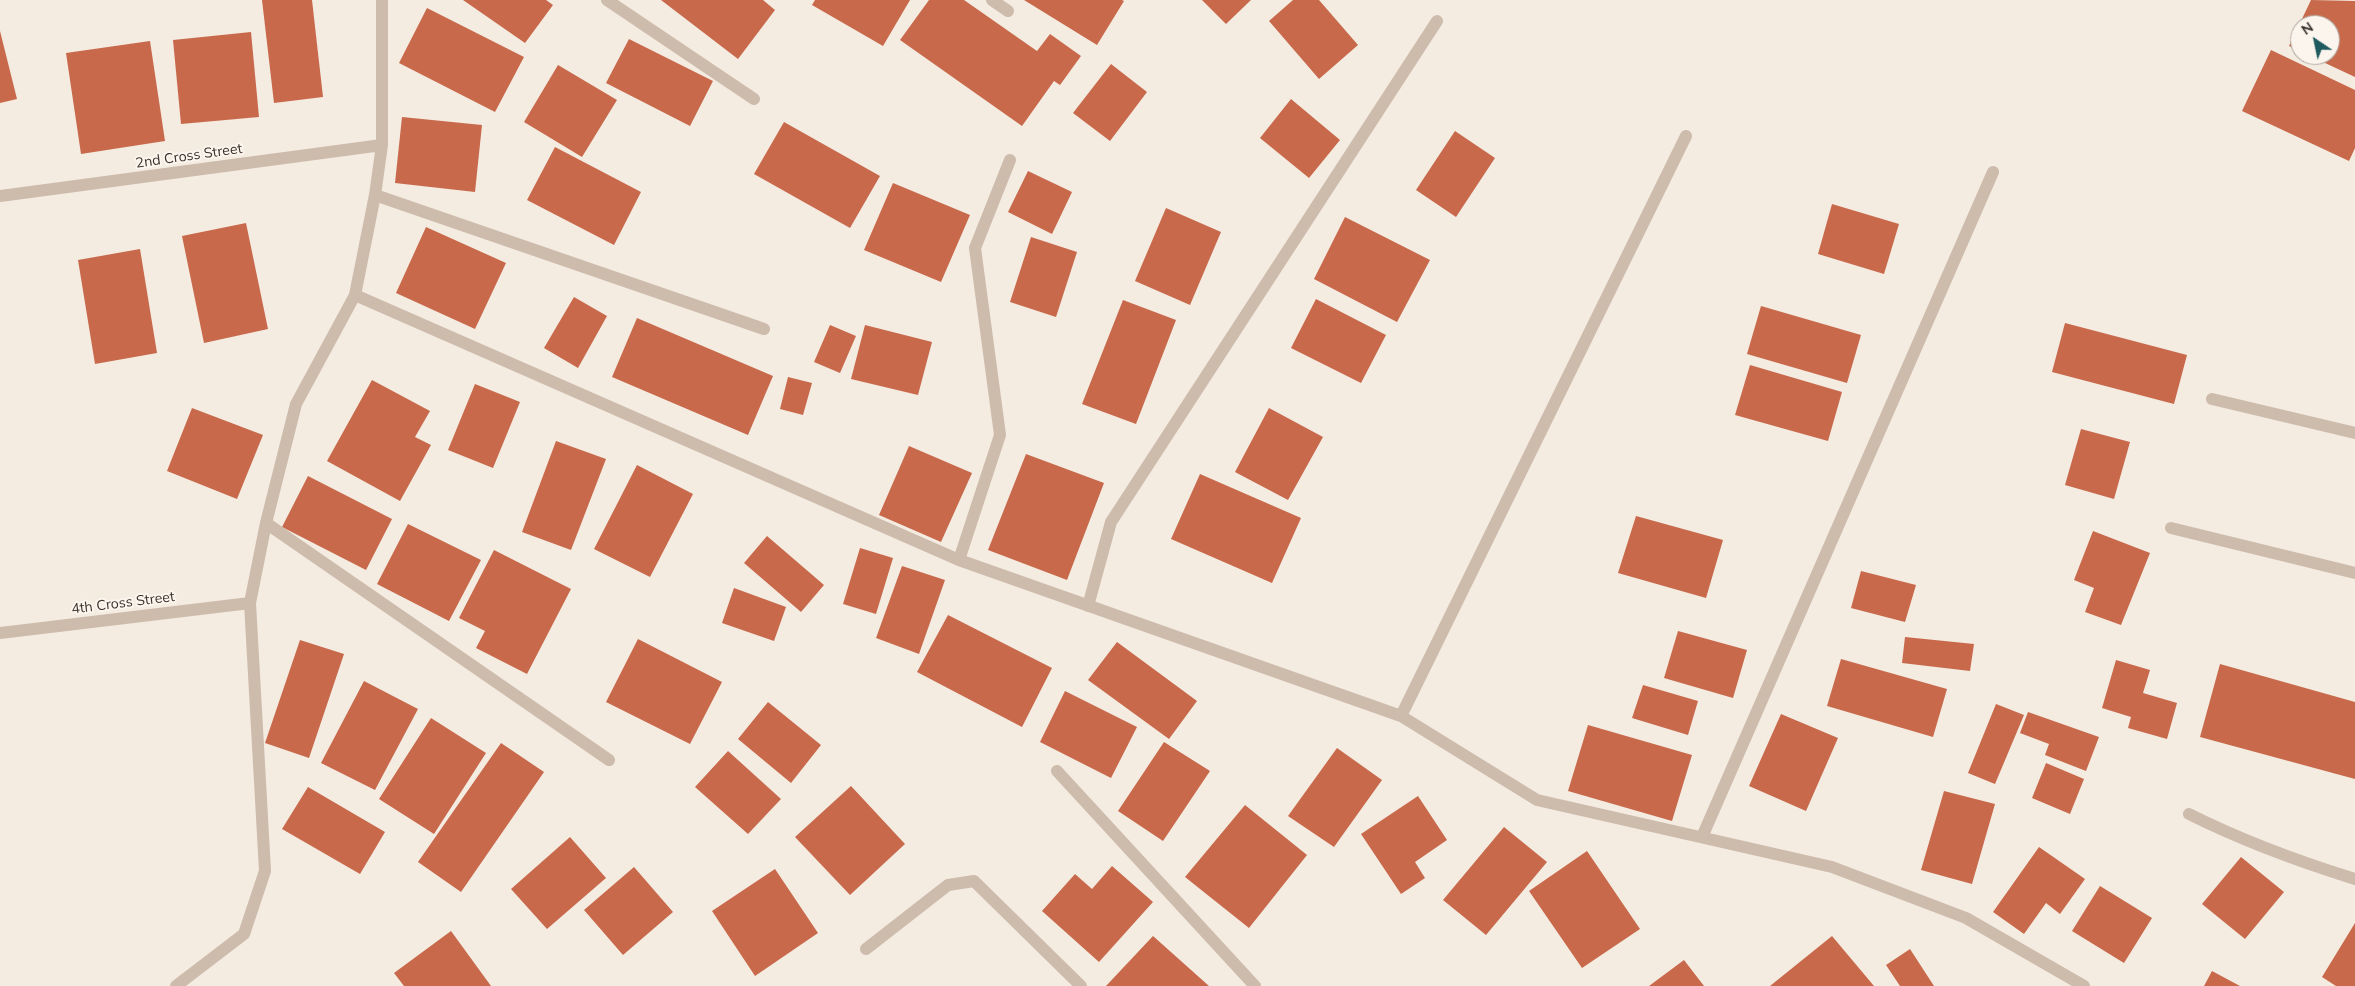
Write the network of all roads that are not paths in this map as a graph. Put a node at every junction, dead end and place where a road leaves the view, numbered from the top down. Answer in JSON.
{"nodes":[{"id":1,"x":382,"y":0,"type":"edge"},
{"id":2,"x":607,"y":0,"type":"edge"},
{"id":3,"x":992,"y":0,"type":"edge"},
{"id":4,"x":1008,"y":11,"type":"dead end"},
{"id":5,"x":1437,"y":21,"type":"dead end"},
{"id":6,"x":754,"y":99,"type":"dead end"},
{"id":7,"x":1686,"y":136,"type":"dead end"},
{"id":8,"x":382,"y":145,"type":"junction"},
{"id":9,"x":1010,"y":160,"type":"dead end"},
{"id":10,"x":1993,"y":172,"type":"dead end"},
{"id":11,"x":375,"y":195,"type":"junction"},
{"id":12,"x":0,"y":196,"type":"edge"},
{"id":13,"x":356,"y":295,"type":"junction"},
{"id":14,"x":764,"y":330,"type":"dead end"},
{"id":15,"x":2212,"y":399,"type":"dead end"},
{"id":16,"x":2355,"y":433,"type":"edge"},
{"id":17,"x":266,"y":523,"type":"junction"},
{"id":18,"x":2171,"y":528,"type":"dead end"},
{"id":19,"x":959,"y":560,"type":"junction"},
{"id":20,"x":2355,"y":573,"type":"edge"},
{"id":21,"x":250,"y":603,"type":"junction"},
{"id":22,"x":1088,"y":606,"type":"junction"},
{"id":23,"x":0,"y":633,"type":"edge"},
{"id":24,"x":1401,"y":716,"type":"junction"},
{"id":25,"x":609,"y":760,"type":"dead end"},
{"id":26,"x":1058,"y":771,"type":"dead end"},
{"id":27,"x":2189,"y":814,"type":"dead end"},
{"id":28,"x":1702,"y":837,"type":"junction"},
{"id":29,"x":2355,"y":879,"type":"edge"},
{"id":30,"x":866,"y":949,"type":"dead end"},
{"id":31,"x":176,"y":986,"type":"edge"},
{"id":32,"x":1080,"y":986,"type":"edge"},
{"id":33,"x":1255,"y":986,"type":"edge"},
{"id":34,"x":2084,"y":986,"type":"edge"}],
"edges":[{"from":1,"to":8,"type":"street"},
{"from":2,"to":6,"type":"street"},
{"from":3,"to":4,"type":"street"},
{"from":5,"to":22,"type":"street"},
{"from":7,"to":24,"type":"street"},
{"from":8,"to":11,"type":"street"},
{"from":8,"to":12,"type":"street","name":"2nd Cross Street"},
{"from":9,"to":19,"type":"street"},
{"from":10,"to":28,"type":"street"},
{"from":11,"to":13,"type":"street"},
{"from":11,"to":14,"type":"street"},
{"from":13,"to":17,"type":"street"},
{"from":13,"to":19,"type":"street"},
{"from":15,"to":16,"type":"street"},
{"from":17,"to":21,"type":"street"},
{"from":17,"to":25,"type":"street"},
{"from":18,"to":20,"type":"street"},
{"from":19,"to":22,"type":"street"},
{"from":21,"to":23,"type":"street","name":"4th Cross Street"},
{"from":21,"to":31,"type":"street"},
{"from":22,"to":24,"type":"street"},
{"from":24,"to":28,"type":"street"},
{"from":26,"to":33,"type":"street"},
{"from":27,"to":29,"type":"street"},
{"from":28,"to":34,"type":"street"},
{"from":30,"to":32,"type":"street"}]}
